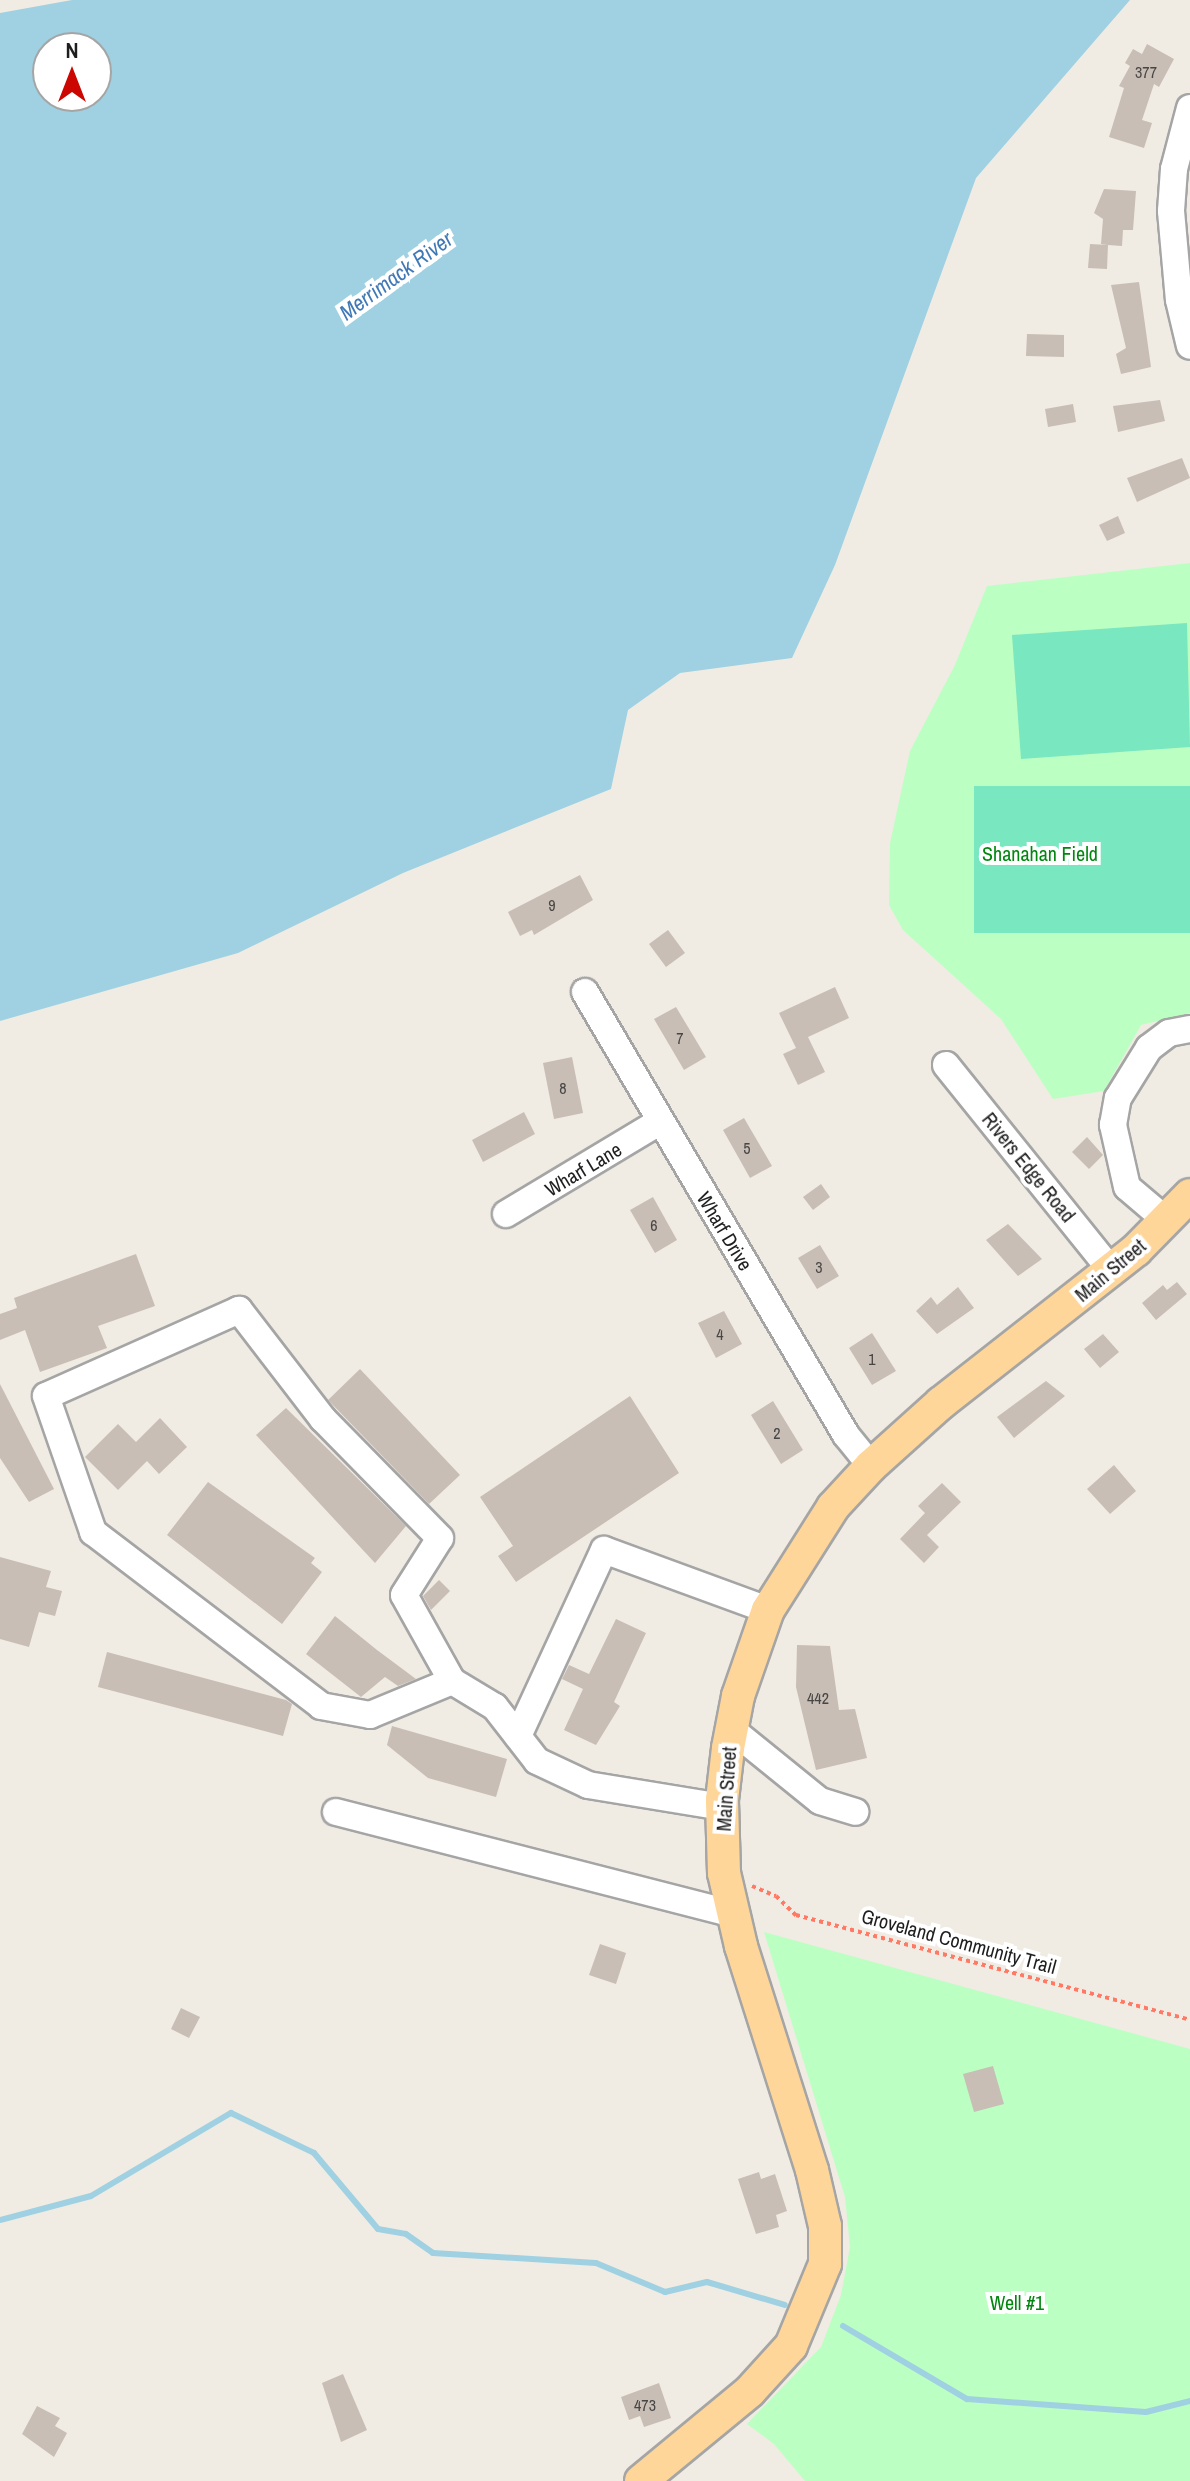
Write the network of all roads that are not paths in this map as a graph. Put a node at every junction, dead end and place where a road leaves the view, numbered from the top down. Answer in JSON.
{"nodes":[{"id":1,"x":1190,"y":108,"type":"edge"},
{"id":2,"x":1190,"y":346,"type":"edge"},
{"id":3,"x":585,"y":992,"type":"dead end"},
{"id":4,"x":1190,"y":1029,"type":"edge"},
{"id":5,"x":946,"y":1065,"type":"dead end"},
{"id":6,"x":659,"y":1122,"type":"junction"},
{"id":7,"x":1190,"y":1195,"type":"edge"},
{"id":8,"x":506,"y":1214,"type":"dead end"},
{"id":9,"x":1167,"y":1221,"type":"junction"},
{"id":10,"x":1111,"y":1270,"type":"junction"},
{"id":11,"x":871,"y":1466,"type":"junction"},
{"id":12,"x":768,"y":1610,"type":"junction"},
{"id":13,"x":452,"y":1681,"type":"junction"},
{"id":14,"x":731,"y":1729,"type":"junction"},
{"id":15,"x":518,"y":1736,"type":"junction"},
{"id":16,"x":722,"y":1807,"type":"junction"},
{"id":17,"x":336,"y":1812,"type":"dead end"},
{"id":18,"x":855,"y":1812,"type":"dead end"},
{"id":19,"x":733,"y":1914,"type":"junction"},
{"id":20,"x":641,"y":2481,"type":"edge"}],
"edges":[{"from":1,"to":2,"type":"street"},
{"from":3,"to":6,"type":"street","name":"Wharf Drive"},
{"from":4,"to":9,"type":"street"},
{"from":5,"to":10,"type":"street","name":"Rivers Edge Road"},
{"from":6,"to":8,"type":"street","name":"Wharf Lane"},
{"from":6,"to":11,"type":"street","name":"Wharf Drive"},
{"from":7,"to":9,"type":"main road","name":"Main Street"},
{"from":9,"to":10,"type":"main road","name":"Main Street"},
{"from":10,"to":11,"type":"main road","name":"Main Street"},
{"from":11,"to":12,"type":"main road","name":"Main Street"},
{"from":12,"to":14,"type":"main road","name":"Main Street"},
{"from":12,"to":15,"type":"street"},
{"from":13,"to":13,"type":"street"},
{"from":13,"to":15,"type":"street"},
{"from":14,"to":16,"type":"main road","name":"Main Street"},
{"from":14,"to":18,"type":"street"},
{"from":15,"to":16,"type":"street"},
{"from":16,"to":19,"type":"main road","name":"Main Street"},
{"from":17,"to":19,"type":"street"},
{"from":19,"to":20,"type":"main road","name":"Main Street"}]}
